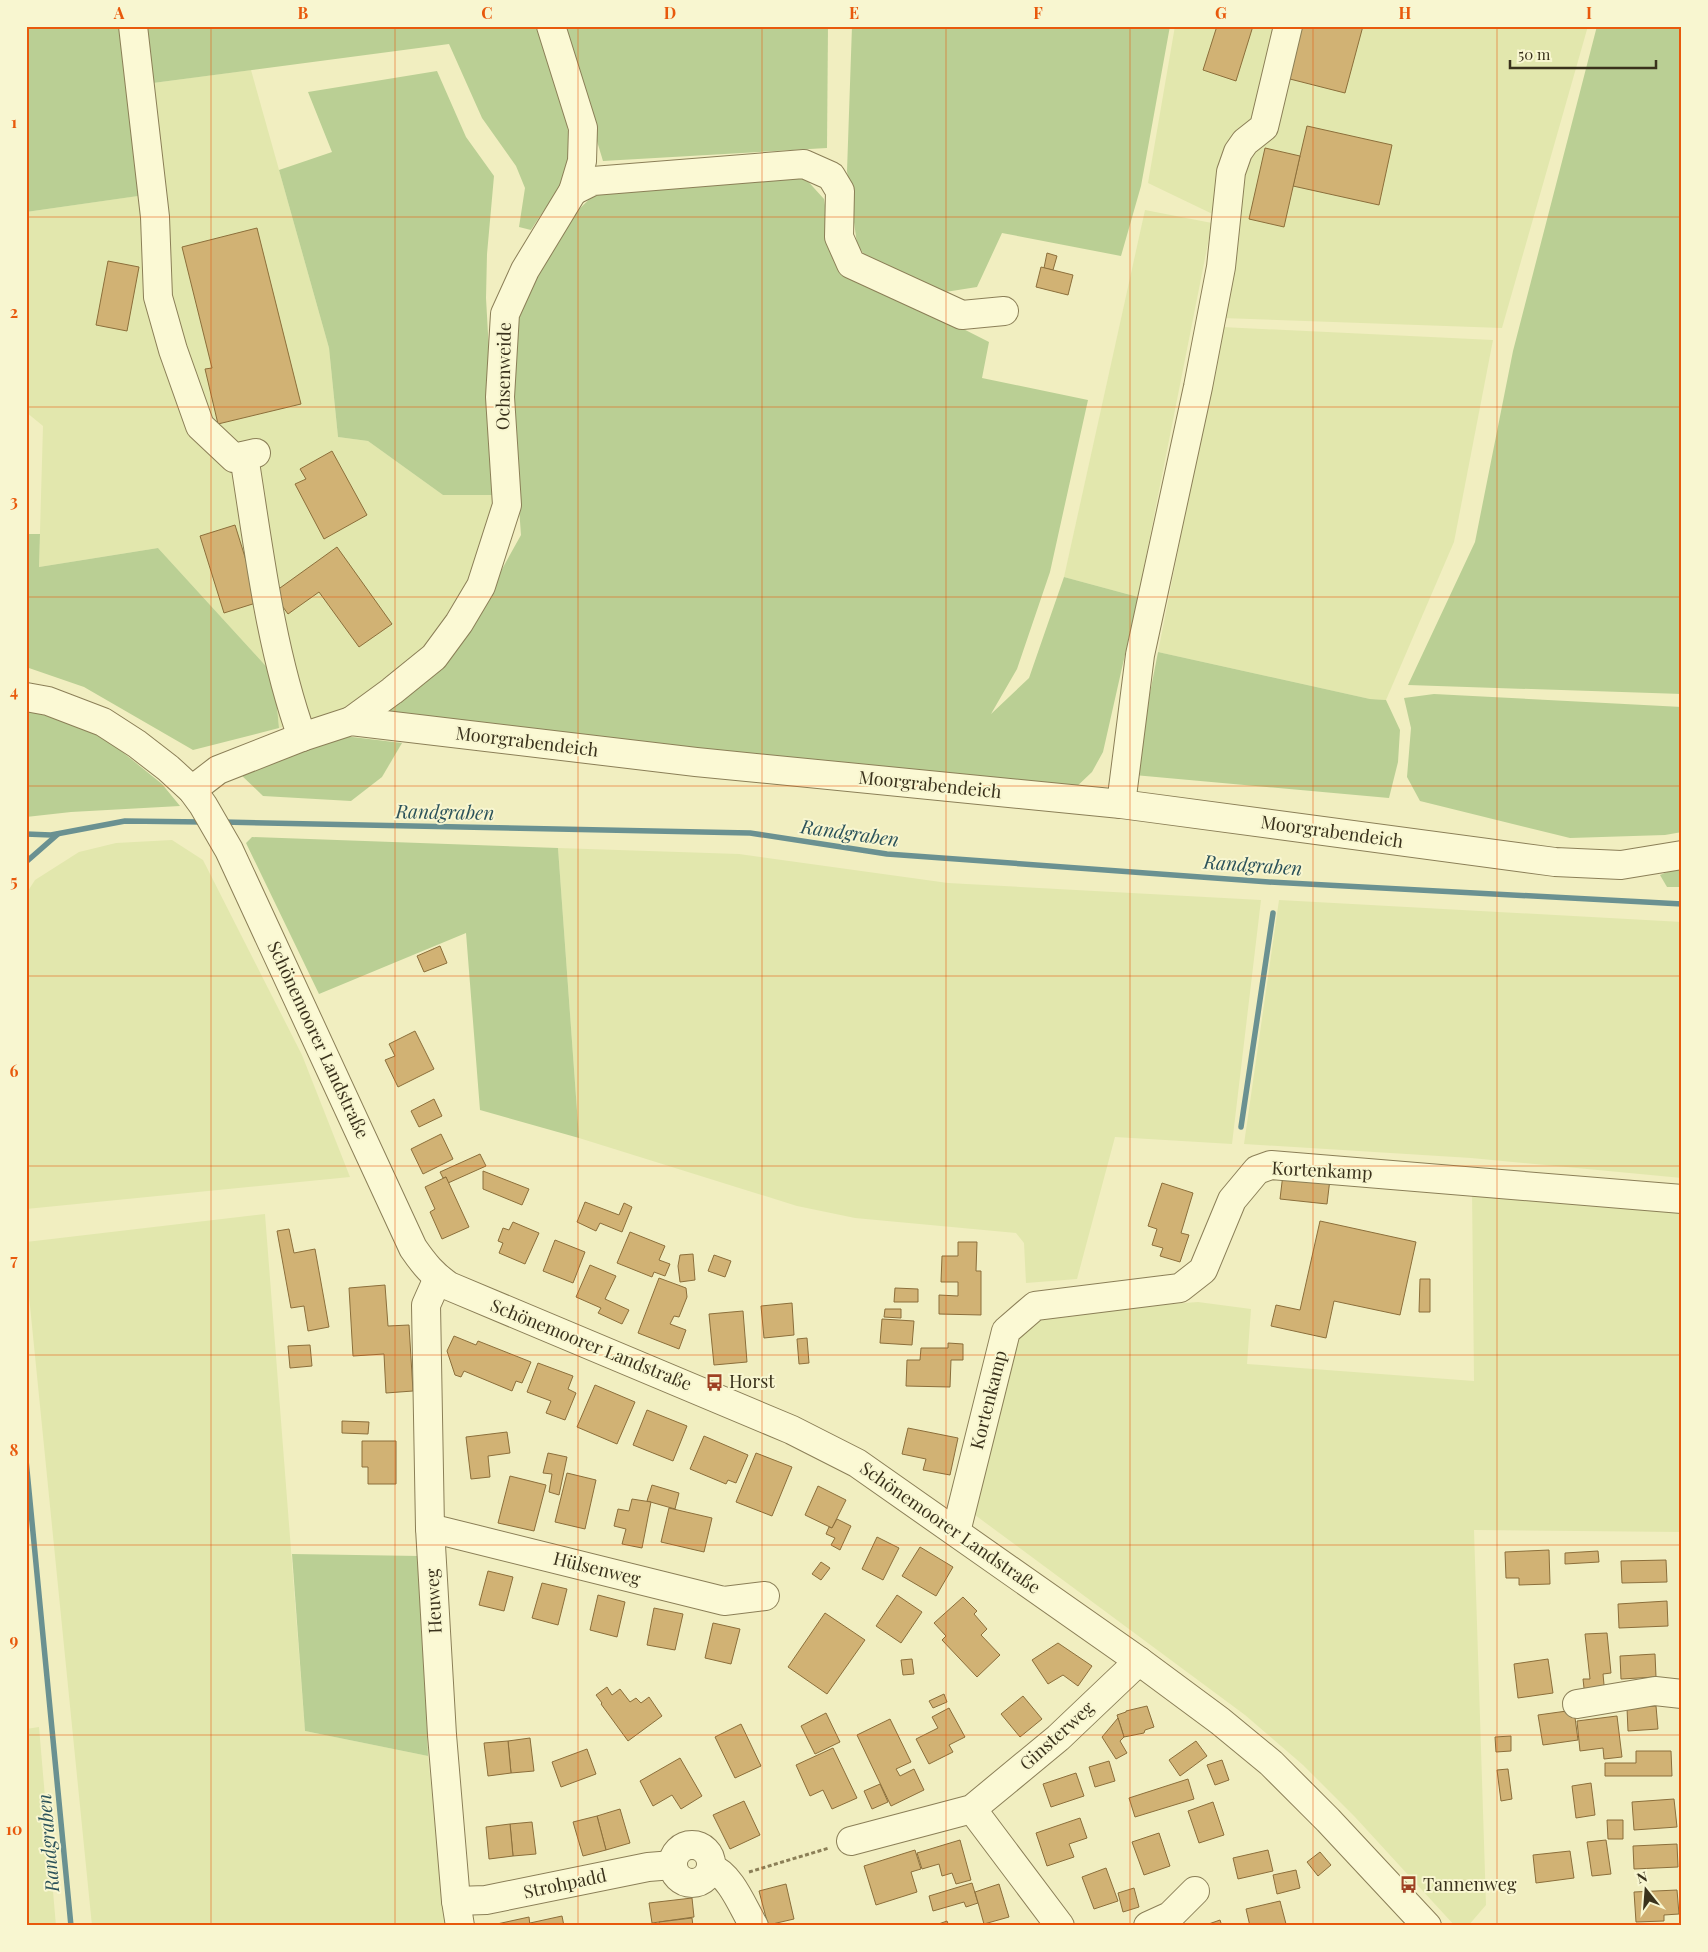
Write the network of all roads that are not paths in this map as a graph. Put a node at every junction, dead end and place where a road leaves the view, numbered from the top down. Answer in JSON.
{"nodes":[{"id":1,"x":133,"y":26,"type":"edge"},
{"id":2,"x":552,"y":26,"type":"edge"},
{"id":3,"x":1288,"y":26,"type":"edge"},
{"id":4,"x":573,"y":191,"type":"junction"},
{"id":5,"x":1004,"y":312,"type":"dead end"},
{"id":6,"x":26,"y":697,"type":"edge"},
{"id":7,"x":351,"y":721,"type":"junction"},
{"id":8,"x":302,"y":737,"type":"junction"},
{"id":9,"x":197,"y":798,"type":"junction"},
{"id":10,"x":1121,"y":804,"type":"junction"},
{"id":11,"x":1682,"y":855,"type":"edge"},
{"id":12,"x":1682,"y":1199,"type":"edge"},
{"id":13,"x":438,"y":1278,"type":"junction"},
{"id":14,"x":430,"y":1528,"type":"junction"},
{"id":15,"x":956,"y":1532,"type":"junction"},
{"id":16,"x":764,"y":1596,"type":"dead end"},
{"id":17,"x":1139,"y":1660,"type":"junction"},
{"id":18,"x":1682,"y":1694,"type":"edge"},
{"id":19,"x":1577,"y":1704,"type":"dead end"},
{"id":20,"x":972,"y":1809,"type":"junction"},
{"id":21,"x":851,"y":1841,"type":"road end"},
{"id":22,"x":1195,"y":1891,"type":"dead end"},
{"id":23,"x":458,"y":1914,"type":"edge"},
{"id":24,"x":754,"y":1926,"type":"edge"},
{"id":25,"x":1060,"y":1926,"type":"edge"},
{"id":26,"x":1148,"y":1926,"type":"edge"},
{"id":27,"x":1427,"y":1926,"type":"edge"}],
"edges":[{"from":1,"to":8,"type":"street"},
{"from":2,"to":4,"type":"street","name":"Ochsenweide"},
{"from":3,"to":10,"type":"street"},
{"from":4,"to":5,"type":"street"},
{"from":4,"to":7,"type":"street","name":"Ochsenweide"},
{"from":6,"to":9,"type":"street","name":"Schönemoorer Landstraße"},
{"from":7,"to":8,"type":"street","name":"Moorgrabendeich"},
{"from":7,"to":10,"type":"street","name":"Moorgrabendeich"},
{"from":8,"to":9,"type":"street","name":"Moorgrabendeich"},
{"from":9,"to":13,"type":"street","name":"Schönemoorer Landstraße"},
{"from":10,"to":11,"type":"street","name":"Moorgrabendeich"},
{"from":12,"to":15,"type":"street","name":"Kortenkamp"},
{"from":13,"to":14,"type":"street","name":"Heuweg"},
{"from":13,"to":15,"type":"street","name":"Schönemoorer Landstraße"},
{"from":14,"to":16,"type":"street","name":"Hülsenweg"},
{"from":14,"to":23,"type":"street","name":"Heuweg"},
{"from":15,"to":17,"type":"street","name":"Schönemoorer Landstraße"},
{"from":17,"to":20,"type":"street","name":"Ginsterweg"},
{"from":17,"to":27,"type":"street","name":"Schönemoorer Landstraße"},
{"from":18,"to":19,"type":"street"},
{"from":20,"to":21,"type":"street","name":"Ginsterweg"},
{"from":20,"to":25,"type":"street"},
{"from":22,"to":26,"type":"street"},
{"from":23,"to":24,"type":"street","name":"Strohpadd"}]}
